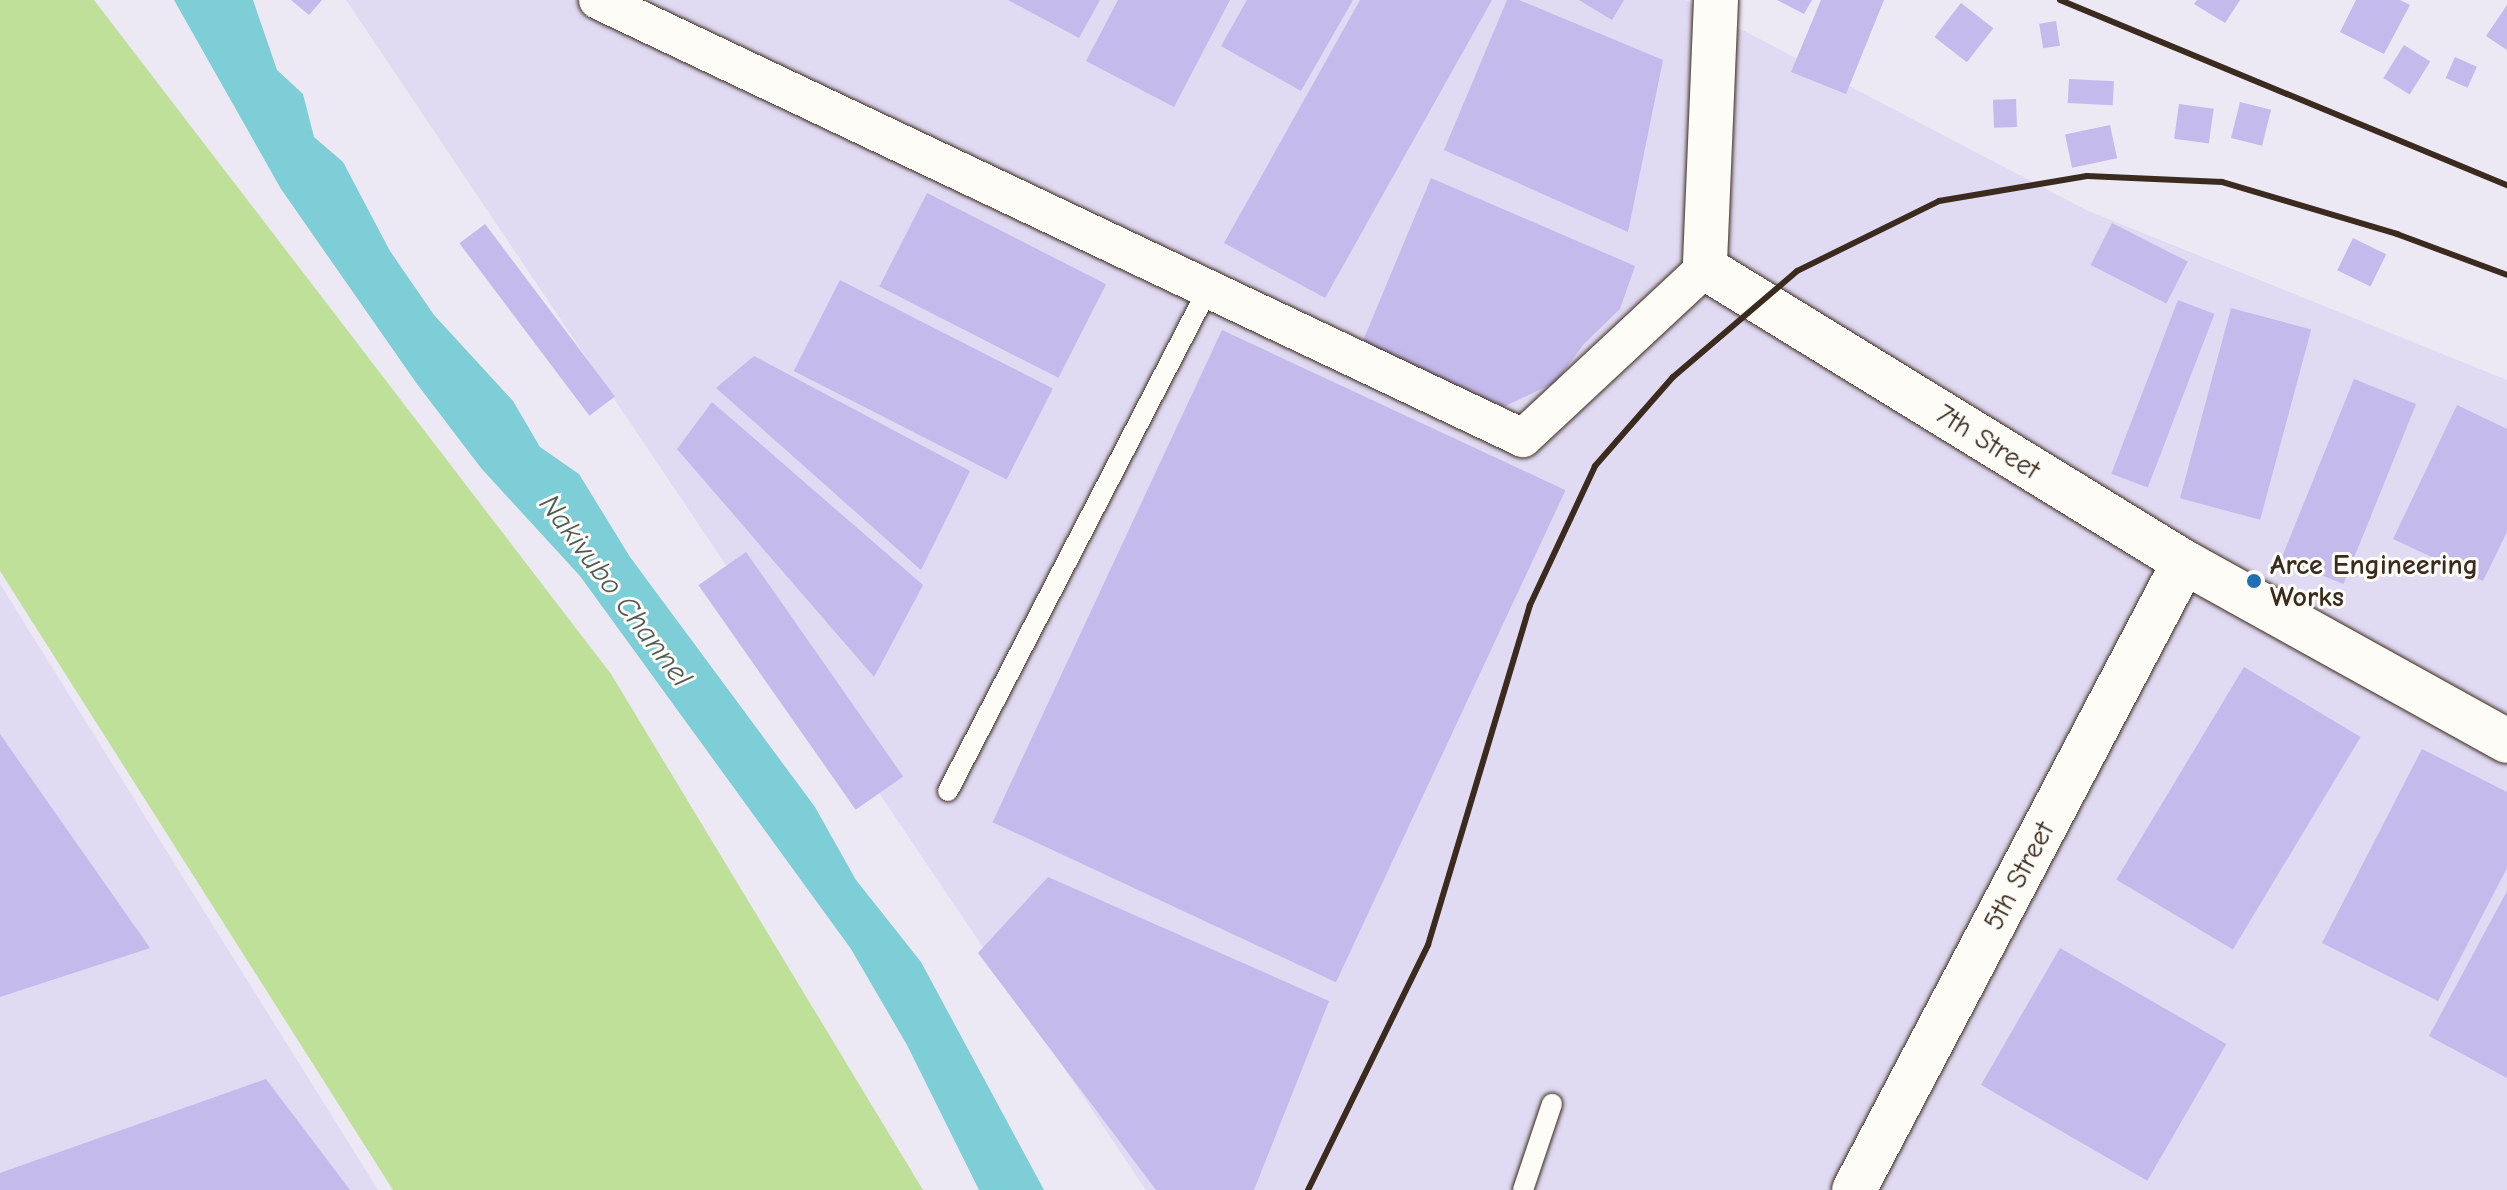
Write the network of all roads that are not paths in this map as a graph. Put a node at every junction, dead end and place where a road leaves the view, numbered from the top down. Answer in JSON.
{"nodes":[{"id":1,"x":598,"y":0,"type":"edge"},
{"id":2,"x":1716,"y":0,"type":"edge"},
{"id":3,"x":1705,"y":268,"type":"junction"},
{"id":4,"x":1208,"y":289,"type":"junction"},
{"id":5,"x":2184,"y":562,"type":"junction"},
{"id":6,"x":2507,"y":741,"type":"edge"},
{"id":7,"x":948,"y":791,"type":"dead end"},
{"id":8,"x":1552,"y":1104,"type":"dead end"},
{"id":9,"x":1860,"y":1188,"type":"edge"},
{"id":10,"x":1523,"y":1190,"type":"edge"}],
"edges":[{"from":1,"to":4,"type":"street"},
{"from":2,"to":3,"type":"street"},
{"from":3,"to":4,"type":"street"},
{"from":3,"to":5,"type":"street","name":"7th Street"},
{"from":4,"to":7,"type":"lane"},
{"from":5,"to":6,"type":"street","name":"7th Street"},
{"from":5,"to":9,"type":"street","name":"5th Street"},
{"from":8,"to":10,"type":"lane"}]}
